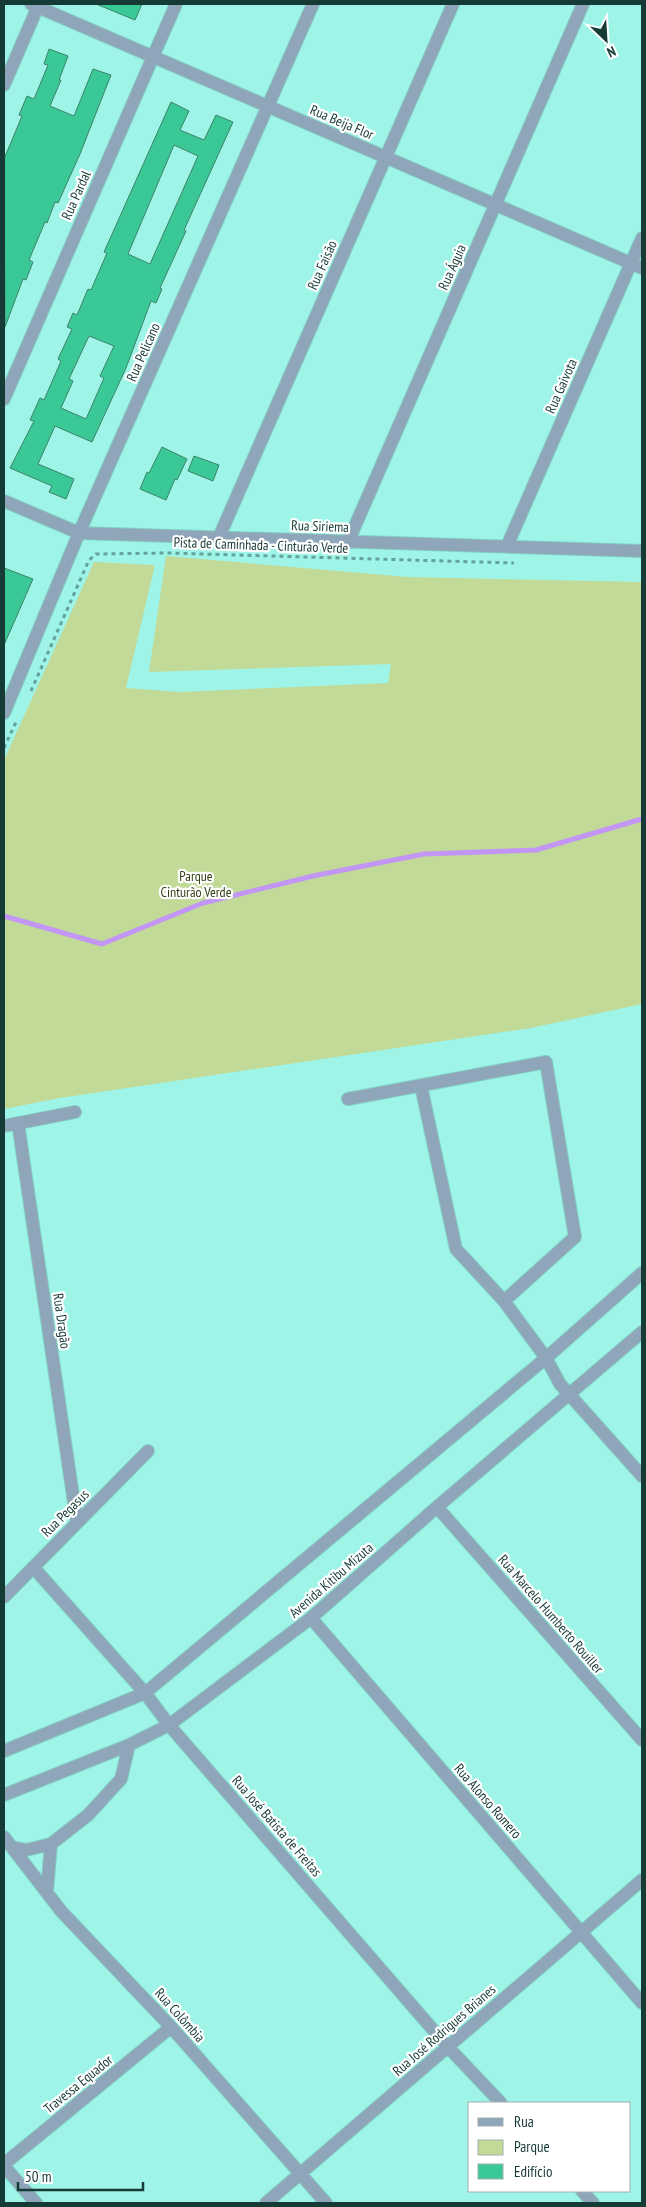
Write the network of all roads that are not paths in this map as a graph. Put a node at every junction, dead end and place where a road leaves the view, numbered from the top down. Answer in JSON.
{"nodes":[{"id":1,"x":176,"y":4,"type":"edge"},
{"id":2,"x":314,"y":4,"type":"edge"},
{"id":3,"x":453,"y":4,"type":"edge"},
{"id":4,"x":583,"y":4,"type":"edge"},
{"id":5,"x":36,"y":5,"type":"edge"},
{"id":6,"x":153,"y":57,"type":"junction"},
{"id":7,"x":4,"y":85,"type":"edge"},
{"id":8,"x":268,"y":106,"type":"junction"},
{"id":9,"x":386,"y":157,"type":"junction"},
{"id":10,"x":495,"y":204,"type":"junction"},
{"id":11,"x":642,"y":238,"type":"edge"},
{"id":12,"x":637,"y":265,"type":"edge"},
{"id":13,"x":4,"y":398,"type":"edge"},
{"id":14,"x":4,"y":501,"type":"edge"},
{"id":15,"x":79,"y":533,"type":"junction"},
{"id":16,"x":219,"y":538,"type":"junction"},
{"id":17,"x":348,"y":542,"type":"junction"},
{"id":18,"x":507,"y":546,"type":"junction"},
{"id":19,"x":642,"y":551,"type":"edge"},
{"id":20,"x":4,"y":713,"type":"edge"},
{"id":21,"x":421,"y":1086,"type":"junction"},
{"id":22,"x":348,"y":1099,"type":"dead end"},
{"id":23,"x":74,"y":1112,"type":"dead end"},
{"id":24,"x":18,"y":1123,"type":"junction"},
{"id":25,"x":4,"y":1126,"type":"edge"},
{"id":26,"x":642,"y":1274,"type":"edge"},
{"id":27,"x":504,"y":1301,"type":"junction"},
{"id":28,"x":642,"y":1332,"type":"edge"},
{"id":29,"x":546,"y":1358,"type":"junction"},
{"id":30,"x":569,"y":1395,"type":"junction"},
{"id":31,"x":148,"y":1451,"type":"dead end"},
{"id":32,"x":642,"y":1476,"type":"edge"},
{"id":33,"x":437,"y":1507,"type":"junction"},
{"id":34,"x":77,"y":1523,"type":"junction"},
{"id":35,"x":33,"y":1567,"type":"junction"},
{"id":36,"x":4,"y":1597,"type":"edge"},
{"id":37,"x":311,"y":1618,"type":"junction"},
{"id":38,"x":145,"y":1694,"type":"junction"},
{"id":39,"x":169,"y":1725,"type":"junction"},
{"id":40,"x":642,"y":1740,"type":"edge"},
{"id":41,"x":129,"y":1745,"type":"junction"},
{"id":42,"x":4,"y":1751,"type":"edge"},
{"id":43,"x":4,"y":1795,"type":"edge"},
{"id":44,"x":4,"y":1837,"type":"edge"},
{"id":45,"x":51,"y":1844,"type":"junction"},
{"id":46,"x":12,"y":1847,"type":"junction"},
{"id":47,"x":642,"y":1880,"type":"edge"},
{"id":48,"x":47,"y":1891,"type":"junction"},
{"id":49,"x":581,"y":1932,"type":"junction"},
{"id":50,"x":642,"y":2003,"type":"edge"},
{"id":51,"x":171,"y":2027,"type":"junction"},
{"id":52,"x":448,"y":2047,"type":"junction"},
{"id":53,"x":500,"y":2102,"type":"edge"},
{"id":54,"x":4,"y":2165,"type":"edge"},
{"id":55,"x":300,"y":2174,"type":"junction"},
{"id":56,"x":583,"y":2192,"type":"edge"},
{"id":57,"x":36,"y":2203,"type":"edge"},
{"id":58,"x":266,"y":2203,"type":"edge"},
{"id":59,"x":326,"y":2203,"type":"edge"},
{"id":60,"x":593,"y":2203,"type":"edge"}],
"edges":[{"from":1,"to":6,"type":"street","name":"Rua Pardal"},
{"from":2,"to":8,"type":"street","name":"Rua Pelicano"},
{"from":3,"to":9,"type":"street","name":"Rua Faisão"},
{"from":4,"to":10,"type":"street","name":"Rua Águia"},
{"from":5,"to":6,"type":"street","name":"Rua Beija Flor"},
{"from":5,"to":7,"type":"street"},
{"from":6,"to":8,"type":"street","name":"Rua Beija Flor"},
{"from":6,"to":13,"type":"street","name":"Rua Pardal"},
{"from":8,"to":9,"type":"street","name":"Rua Beija Flor"},
{"from":8,"to":15,"type":"street","name":"Rua Pelicano"},
{"from":9,"to":10,"type":"street","name":"Rua Beija Flor"},
{"from":9,"to":16,"type":"street","name":"Rua Faisão"},
{"from":10,"to":12,"type":"street","name":"Rua Beija Flor"},
{"from":10,"to":17,"type":"street","name":"Rua Águia"},
{"from":11,"to":12,"type":"street","name":"Rua Gaivota"},
{"from":12,"to":18,"type":"street","name":"Rua Gaivota"},
{"from":14,"to":15,"type":"street","name":"Rua Siriema"},
{"from":15,"to":16,"type":"street","name":"Rua Siriema"},
{"from":15,"to":20,"type":"street","name":"Rua Pelicano"},
{"from":16,"to":17,"type":"street","name":"Rua Siriema"},
{"from":17,"to":18,"type":"street","name":"Rua Siriema"},
{"from":18,"to":19,"type":"street","name":"Rua Siriema"},
{"from":21,"to":22,"type":"street"},
{"from":21,"to":27,"type":"street"},
{"from":21,"to":27,"type":"street"},
{"from":23,"to":24,"type":"street"},
{"from":24,"to":25,"type":"street"},
{"from":24,"to":34,"type":"street","name":"Rua Dragão"},
{"from":26,"to":29,"type":"street"},
{"from":27,"to":29,"type":"street"},
{"from":28,"to":30,"type":"street","name":"Avenida Kitibu Mizuta"},
{"from":29,"to":30,"type":"street"},
{"from":29,"to":38,"type":"street"},
{"from":30,"to":32,"type":"street"},
{"from":30,"to":33,"type":"street","name":"Avenida Kitibu Mizuta"},
{"from":31,"to":34,"type":"street","name":"Rua Pegasus"},
{"from":33,"to":37,"type":"street","name":"Avenida Kitibu Mizuta"},
{"from":33,"to":40,"type":"street","name":"Rua Marcelo Humberto Rouiller"},
{"from":34,"to":35,"type":"street","name":"Rua Pegasus"},
{"from":35,"to":36,"type":"street","name":"Rua Pegasus"},
{"from":35,"to":38,"type":"street","name":"Rua José Batista de Freitas"},
{"from":37,"to":39,"type":"street","name":"Avenida Kitibu Mizuta"},
{"from":37,"to":49,"type":"street","name":"Rua Alonso Romero"},
{"from":38,"to":39,"type":"street","name":"Rua José Batista de Freitas"},
{"from":38,"to":42,"type":"street"},
{"from":39,"to":41,"type":"street","name":"Avenida Kitibu Mizuta"},
{"from":39,"to":52,"type":"street","name":"Rua José Batista de Freitas"},
{"from":41,"to":43,"type":"street","name":"Avenida Kitibu Mizuta"},
{"from":41,"to":45,"type":"street"},
{"from":44,"to":46,"type":"street","name":"Rua Colômbia"},
{"from":45,"to":46,"type":"street"},
{"from":45,"to":48,"type":"street"},
{"from":46,"to":48,"type":"street","name":"Rua Colômbia"},
{"from":47,"to":49,"type":"street","name":"Rua José Rodrigues Brianes"},
{"from":48,"to":51,"type":"street","name":"Rua Colômbia"},
{"from":49,"to":50,"type":"street","name":"Rua Alonso Romero"},
{"from":49,"to":52,"type":"street","name":"Rua José Rodrigues Brianes"},
{"from":51,"to":54,"type":"street","name":"Travessa Equador"},
{"from":51,"to":55,"type":"street","name":"Rua Colômbia"},
{"from":52,"to":53,"type":"street","name":"Rua José Batista de Freitas"},
{"from":52,"to":55,"type":"street","name":"Rua José Rodrigues Brianes"},
{"from":54,"to":57,"type":"street"},
{"from":55,"to":58,"type":"street","name":"Rua José Rodrigues Brianes"},
{"from":55,"to":59,"type":"street","name":"Rua Colômbia"},
{"from":56,"to":60,"type":"street"}]}
